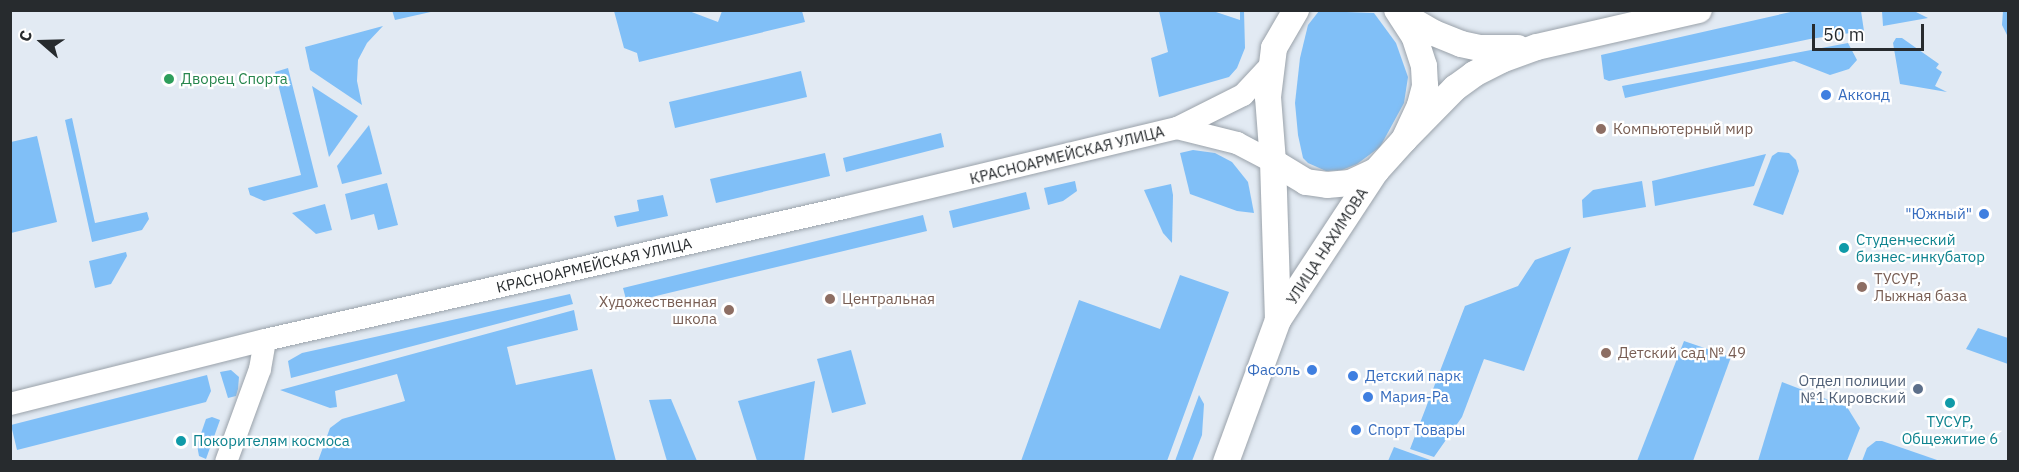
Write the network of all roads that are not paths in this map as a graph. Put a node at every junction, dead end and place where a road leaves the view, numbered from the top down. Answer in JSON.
{"nodes":[{"id":1,"x":1272,"y":10,"type":"edge"},
{"id":2,"x":1296,"y":10,"type":"edge"},
{"id":3,"x":1699,"y":10,"type":"edge"},
{"id":4,"x":1399,"y":12,"type":"edge"},
{"id":5,"x":1537,"y":47,"type":"junction"},
{"id":6,"x":1272,"y":57,"type":"junction"},
{"id":7,"x":1177,"y":128,"type":"junction"},
{"id":8,"x":1404,"y":140,"type":"junction"},
{"id":9,"x":1273,"y":162,"type":"junction"},
{"id":10,"x":1376,"y":171,"type":"junction"},
{"id":11,"x":1278,"y":320,"type":"junction"},
{"id":12,"x":265,"y":340,"type":"junction"},
{"id":13,"x":10,"y":404,"type":"edge"},
{"id":14,"x":226,"y":462,"type":"edge"},
{"id":15,"x":1226,"y":462,"type":"edge"}],
"edges":[{"from":1,"to":6,"type":"main road","name":"УЛИЦА НАХИМОВА"},
{"from":2,"to":6,"type":"main road"},
{"from":3,"to":5,"type":"main road"},
{"from":4,"to":5,"type":"main road"},
{"from":4,"to":8,"type":"main road"},
{"from":5,"to":8,"type":"main road"},
{"from":6,"to":7,"type":"main road","name":"КРАСНОАРМЕЙСКАЯ УЛИЦА"},
{"from":6,"to":9,"type":"main road","name":"УЛИЦА НАХИМОВА"},
{"from":7,"to":9,"type":"main road","name":"КРАСНОАРМЕЙСКАЯ УЛИЦА"},
{"from":7,"to":12,"type":"main road","name":"КРАСНОАРМЕЙСКАЯ УЛИЦА"},
{"from":8,"to":10,"type":"main road","name":"УЛИЦА НАХИМОВА"},
{"from":9,"to":10,"type":"main road"},
{"from":9,"to":11,"type":"main road","name":"УЛИЦА НАХИМОВА"},
{"from":10,"to":11,"type":"main road","name":"УЛИЦА НАХИМОВА"},
{"from":11,"to":15,"type":"main road","name":"УЛИЦА НАХИМОВА"},
{"from":12,"to":13,"type":"main road","name":"КРАСНОАРМЕЙСКАЯ УЛИЦА"},
{"from":12,"to":14,"type":"main road"}]}
